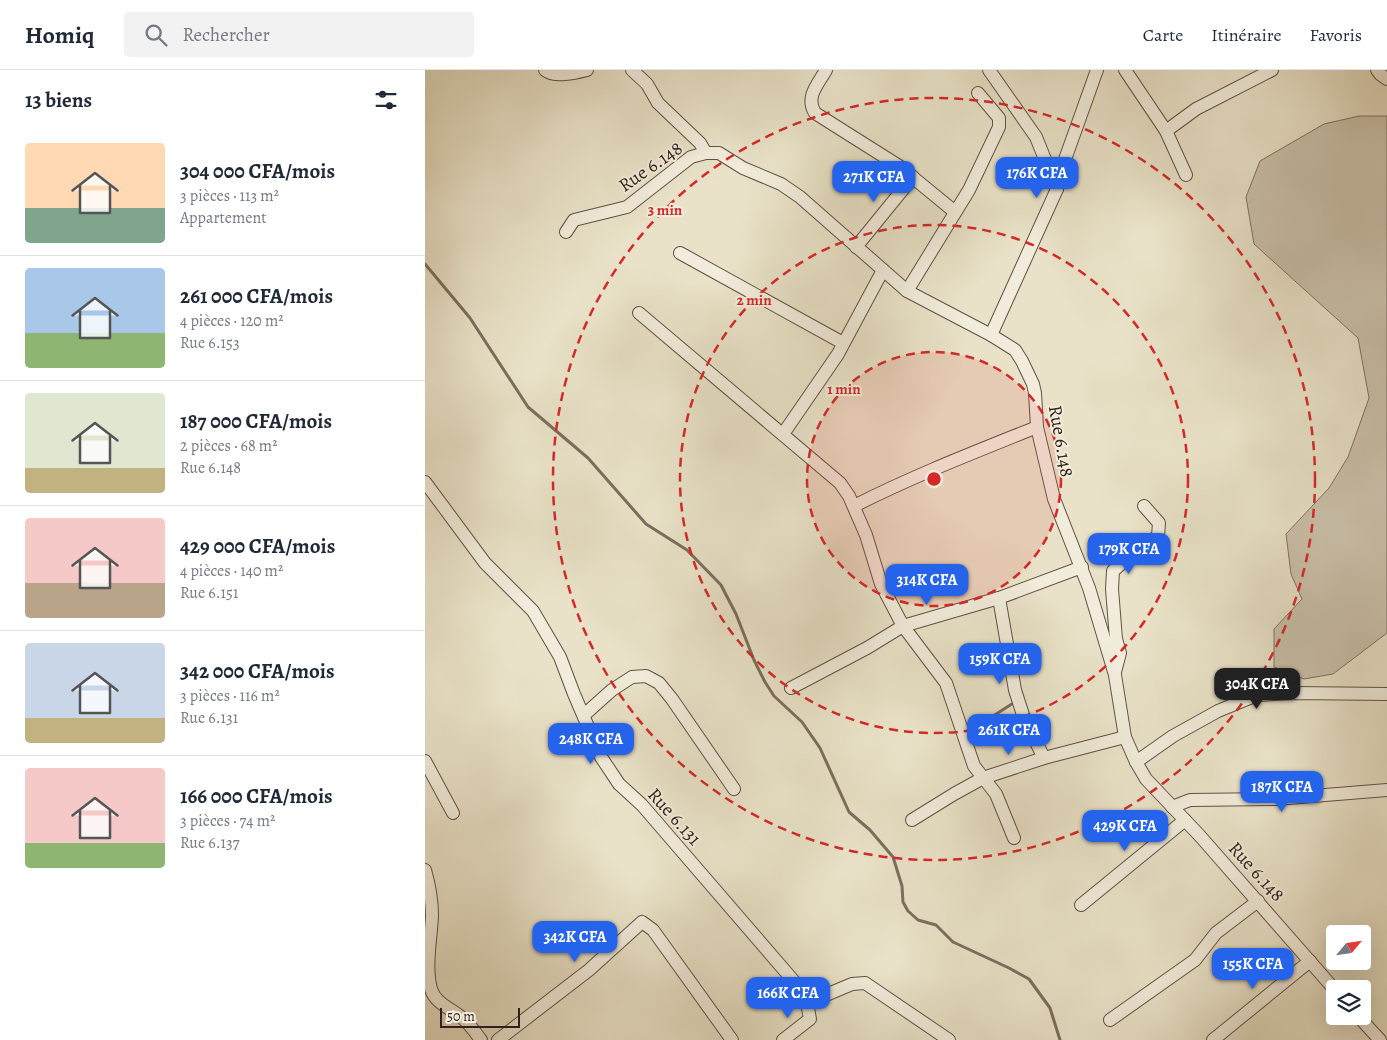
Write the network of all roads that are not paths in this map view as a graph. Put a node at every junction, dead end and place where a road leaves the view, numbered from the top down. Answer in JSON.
{"nodes":[{"id":1,"x":545,"y":70,"type":"edge"},
{"id":2,"x":587,"y":70,"type":"edge"},
{"id":3,"x":632,"y":70,"type":"edge"},
{"id":4,"x":826,"y":70,"type":"edge"},
{"id":5,"x":989,"y":70,"type":"edge"},
{"id":6,"x":1097,"y":70,"type":"edge"},
{"id":7,"x":1125,"y":70,"type":"edge"},
{"id":8,"x":1377,"y":70,"type":"edge"},
{"id":9,"x":1265,"y":71,"type":"edge"},
{"id":10,"x":1387,"y":78,"type":"edge"},
{"id":11,"x":978,"y":93,"type":"dead end"},
{"id":12,"x":1166,"y":131,"type":"junction"},
{"id":13,"x":706,"y":153,"type":"junction"},
{"id":14,"x":1186,"y":175,"type":"dead end"},
{"id":15,"x":913,"y":177,"type":"junction"},
{"id":16,"x":1057,"y":189,"type":"junction"},
{"id":17,"x":955,"y":212,"type":"junction"},
{"id":18,"x":566,"y":232,"type":"dead end"},
{"id":19,"x":856,"y":247,"type":"junction"},
{"id":20,"x":680,"y":253,"type":"dead end"},
{"id":21,"x":883,"y":270,"type":"junction"},
{"id":22,"x":907,"y":291,"type":"junction"},
{"id":23,"x":639,"y":313,"type":"dead end"},
{"id":24,"x":991,"y":334,"type":"junction"},
{"id":25,"x":843,"y":343,"type":"junction"},
{"id":26,"x":1037,"y":427,"type":"junction"},
{"id":27,"x":783,"y":434,"type":"junction"},
{"id":28,"x":425,"y":482,"type":"edge"},
{"id":29,"x":853,"y":506,"type":"junction"},
{"id":30,"x":1144,"y":506,"type":"dead end"},
{"id":31,"x":1082,"y":567,"type":"junction"},
{"id":32,"x":999,"y":598,"type":"junction"},
{"id":33,"x":903,"y":626,"type":"junction"},
{"id":34,"x":1115,"y":675,"type":"junction"},
{"id":35,"x":791,"y":688,"type":"dead end"},
{"id":36,"x":1387,"y":694,"type":"edge"},
{"id":37,"x":584,"y":715,"type":"junction"},
{"id":38,"x":1125,"y":737,"type":"junction"},
{"id":39,"x":1044,"y":758,"type":"junction"},
{"id":40,"x":425,"y":761,"type":"edge"},
{"id":41,"x":1136,"y":762,"type":"junction"},
{"id":42,"x":983,"y":778,"type":"junction"},
{"id":43,"x":734,"y":790,"type":"dead end"},
{"id":44,"x":1387,"y":790,"type":"edge"},
{"id":45,"x":1172,"y":807,"type":"junction"},
{"id":46,"x":453,"y":813,"type":"dead end"},
{"id":47,"x":912,"y":820,"type":"dead end"},
{"id":48,"x":1185,"y":820,"type":"junction"},
{"id":49,"x":1014,"y":838,"type":"dead end"},
{"id":50,"x":425,"y":870,"type":"edge"},
{"id":51,"x":1258,"y":901,"type":"junction"},
{"id":52,"x":1081,"y":905,"type":"dead end"},
{"id":53,"x":1310,"y":961,"type":"junction"},
{"id":54,"x":1326,"y":980,"type":"edge"},
{"id":55,"x":807,"y":1003,"type":"junction"},
{"id":56,"x":1110,"y":1020,"type":"dead end"},
{"id":57,"x":1366,"y":1025,"type":"edge"},
{"id":58,"x":481,"y":1040,"type":"edge"},
{"id":59,"x":498,"y":1040,"type":"edge"},
{"id":60,"x":732,"y":1040,"type":"edge"},
{"id":61,"x":783,"y":1040,"type":"edge"},
{"id":62,"x":949,"y":1040,"type":"edge"},
{"id":63,"x":1213,"y":1040,"type":"edge"},
{"id":64,"x":1380,"y":1040,"type":"edge"}],
"edges":[{"from":1,"to":2,"type":"street"},
{"from":3,"to":13,"type":"street"},
{"from":4,"to":15,"type":"street"},
{"from":5,"to":16,"type":"street"},
{"from":6,"to":16,"type":"street"},
{"from":7,"to":12,"type":"street"},
{"from":8,"to":10,"type":"street"},
{"from":9,"to":12,"type":"street"},
{"from":11,"to":17,"type":"street"},
{"from":12,"to":14,"type":"street"},
{"from":13,"to":18,"type":"street","name":"Rue 6.148"},
{"from":13,"to":19,"type":"street","name":"Rue 6.148"},
{"from":15,"to":17,"type":"street"},
{"from":15,"to":19,"type":"street"},
{"from":16,"to":24,"type":"street"},
{"from":17,"to":22,"type":"street"},
{"from":19,"to":21,"type":"street","name":"Rue 6.148"},
{"from":20,"to":25,"type":"street"},
{"from":21,"to":22,"type":"street","name":"Rue 6.148"},
{"from":21,"to":25,"type":"street"},
{"from":22,"to":24,"type":"street","name":"Rue 6.148"},
{"from":23,"to":27,"type":"street"},
{"from":24,"to":26,"type":"street","name":"Rue 6.148"},
{"from":25,"to":27,"type":"street"},
{"from":26,"to":29,"type":"street"},
{"from":26,"to":31,"type":"street","name":"Rue 6.148"},
{"from":27,"to":29,"type":"street"},
{"from":28,"to":37,"type":"street","name":"Rue 6.131"},
{"from":29,"to":33,"type":"street"},
{"from":30,"to":34,"type":"street"},
{"from":31,"to":32,"type":"street"},
{"from":31,"to":34,"type":"street","name":"Rue 6.148"},
{"from":32,"to":33,"type":"street"},
{"from":32,"to":39,"type":"street"},
{"from":33,"to":35,"type":"street"},
{"from":33,"to":42,"type":"street"},
{"from":34,"to":38,"type":"street","name":"Rue 6.148"},
{"from":36,"to":41,"type":"street"},
{"from":37,"to":43,"type":"street"},
{"from":37,"to":55,"type":"street","name":"Rue 6.131"},
{"from":38,"to":39,"type":"street"},
{"from":38,"to":41,"type":"street","name":"Rue 6.148"},
{"from":39,"to":42,"type":"street"},
{"from":40,"to":46,"type":"street"},
{"from":41,"to":45,"type":"street","name":"Rue 6.148"},
{"from":42,"to":47,"type":"street"},
{"from":42,"to":49,"type":"street"},
{"from":44,"to":45,"type":"street"},
{"from":45,"to":48,"type":"street","name":"Rue 6.148"},
{"from":48,"to":51,"type":"street","name":"Rue 6.148"},
{"from":48,"to":52,"type":"street"},
{"from":50,"to":58,"type":"street"},
{"from":51,"to":53,"type":"street","name":"Rue 6.148"},
{"from":51,"to":56,"type":"street"},
{"from":53,"to":54,"type":"street","name":"Rue 6.148"},
{"from":53,"to":63,"type":"street"},
{"from":55,"to":61,"type":"street","name":"Rue 6.131"},
{"from":55,"to":62,"type":"street"},
{"from":57,"to":64,"type":"street"},
{"from":59,"to":60,"type":"street"}]}
